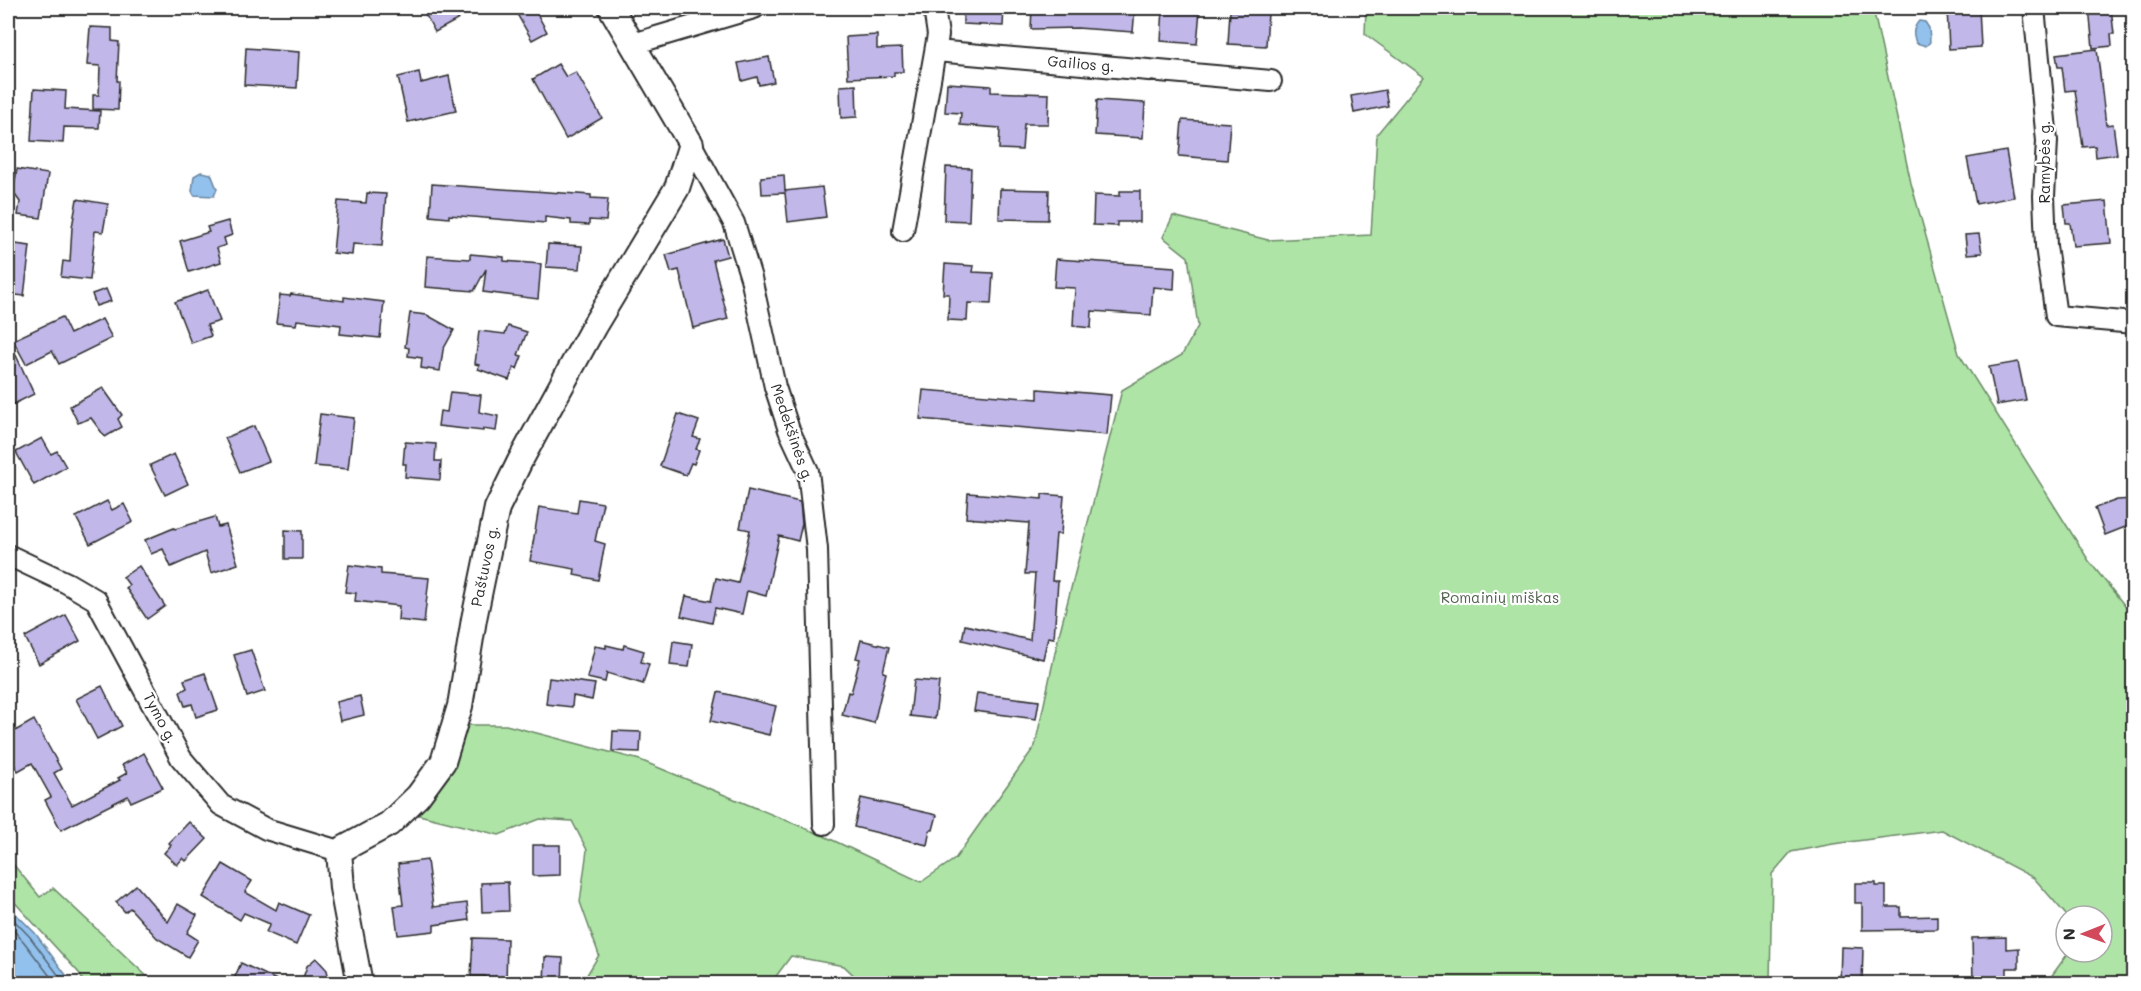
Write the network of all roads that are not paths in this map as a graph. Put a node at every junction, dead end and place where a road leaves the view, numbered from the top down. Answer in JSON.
{"nodes":[{"id":1,"x":611,"y":8,"type":"edge"},
{"id":2,"x":754,"y":8,"type":"edge"},
{"id":3,"x":934,"y":8,"type":"edge"},
{"id":4,"x":2034,"y":8,"type":"edge"},
{"id":5,"x":633,"y":44,"type":"junction"},
{"id":6,"x":936,"y":51,"type":"junction"},
{"id":7,"x":1270,"y":81,"type":"dead end"},
{"id":8,"x":691,"y":144,"type":"junction"},
{"id":9,"x":903,"y":231,"type":"dead end"},
{"id":10,"x":2133,"y":323,"type":"edge"},
{"id":11,"x":8,"y":555,"type":"edge"},
{"id":12,"x":824,"y":824,"type":"dead end"},
{"id":13,"x":339,"y":851,"type":"junction"},
{"id":14,"x":360,"y":984,"type":"edge"}],
"edges":[{"from":1,"to":5,"type":"street","name":"Medekšinės g."},
{"from":2,"to":5,"type":"street"},
{"from":3,"to":6,"type":"street"},
{"from":4,"to":10,"type":"street","name":"Ramybės g."},
{"from":5,"to":8,"type":"street","name":"Medekšinės g."},
{"from":6,"to":7,"type":"street","name":"Gailios g."},
{"from":6,"to":9,"type":"street"},
{"from":8,"to":12,"type":"street","name":"Medekšinės g."},
{"from":8,"to":13,"type":"street","name":"Paštuvos g."},
{"from":11,"to":13,"type":"street","name":"Tymo g."},
{"from":13,"to":14,"type":"street"}]}
